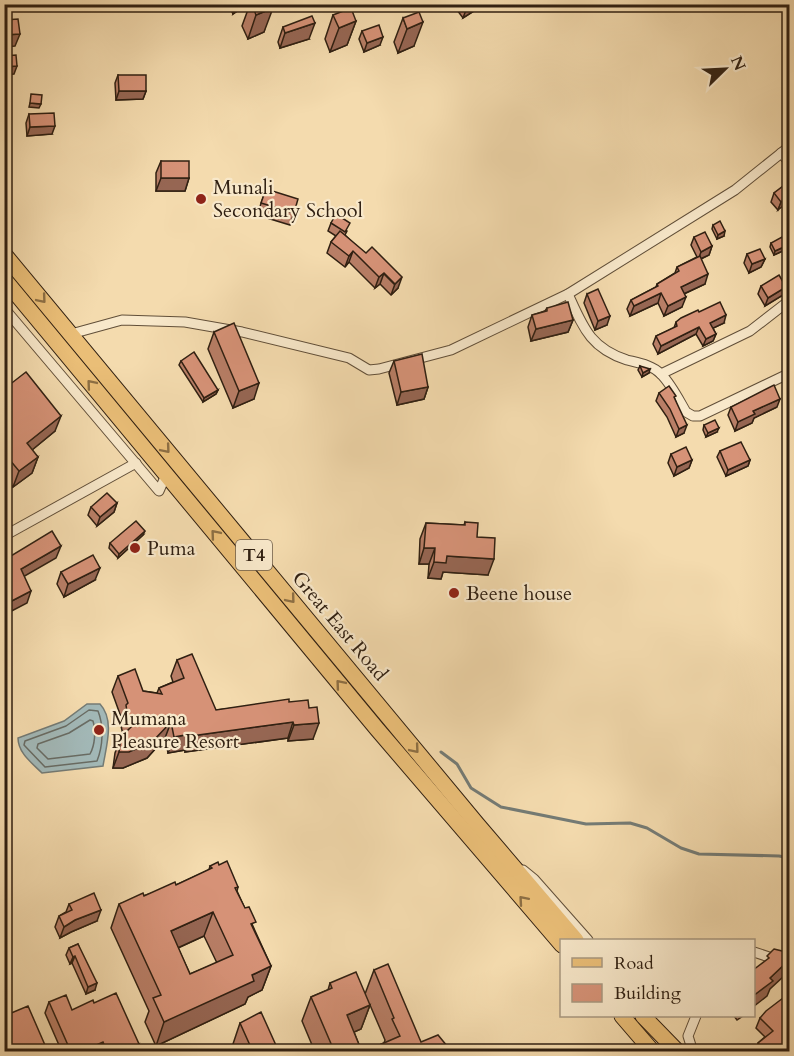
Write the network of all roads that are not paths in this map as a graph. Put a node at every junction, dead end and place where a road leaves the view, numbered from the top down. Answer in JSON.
{"nodes":[{"id":1,"x":789,"y":146,"type":"edge"},
{"id":2,"x":781,"y":153,"type":"junction"},
{"id":3,"x":789,"y":163,"type":"edge"},
{"id":4,"x":4,"y":254,"type":"edge"},
{"id":5,"x":4,"y":279,"type":"edge"},
{"id":6,"x":568,"y":294,"type":"junction"},
{"id":7,"x":789,"y":300,"type":"edge"},
{"id":8,"x":4,"y":308,"type":"edge"},
{"id":9,"x":70,"y":334,"type":"junction"},
{"id":10,"x":789,"y":373,"type":"edge"},
{"id":11,"x":661,"y":374,"type":"junction"},
{"id":12,"x":136,"y":463,"type":"junction"},
{"id":13,"x":166,"y":474,"type":"junction"},
{"id":14,"x":4,"y":536,"type":"edge"},
{"id":15,"x":504,"y":856,"type":"junction"},
{"id":16,"x":575,"y":939,"type":"edge"},
{"id":17,"x":587,"y":939,"type":"edge"},
{"id":18,"x":560,"y":944,"type":"edge"},
{"id":19,"x":755,"y":953,"type":"edge"},
{"id":20,"x":789,"y":956,"type":"edge"},
{"id":21,"x":623,"y":1017,"type":"edge"},
{"id":22,"x":644,"y":1017,"type":"edge"},
{"id":23,"x":696,"y":1017,"type":"edge"},
{"id":24,"x":653,"y":1052,"type":"edge"},
{"id":25,"x":678,"y":1052,"type":"edge"},
{"id":26,"x":693,"y":1052,"type":"edge"}],
"edges":[{"from":1,"to":2,"type":"street"},
{"from":2,"to":3,"type":"street"},
{"from":2,"to":6,"type":"street"},
{"from":4,"to":9,"type":"main road","name":"Great East Road","number":"T4","one_way":true},
{"from":13,"to":5,"type":"main road","name":"Great East Road","number":"T4","one_way":true},
{"from":6,"to":9,"type":"street"},
{"from":6,"to":11,"type":"street"},
{"from":7,"to":11,"type":"street"},
{"from":8,"to":12,"type":"street"},
{"from":9,"to":15,"type":"main road","name":"Great East Road","number":"T4","one_way":true},
{"from":10,"to":11,"type":"street"},
{"from":12,"to":13,"type":"street"},
{"from":12,"to":14,"type":"street"},
{"from":18,"to":13,"type":"main road","name":"Great East Road","number":"T4","one_way":true},
{"from":15,"to":16,"type":"main road","name":"Great East Road","number":"T4"},
{"from":15,"to":17,"type":"street"},
{"from":19,"to":20,"type":"street"},
{"from":21,"to":24,"type":"main road"},
{"from":22,"to":25,"type":"main road"},
{"from":23,"to":26,"type":"street"}]}
